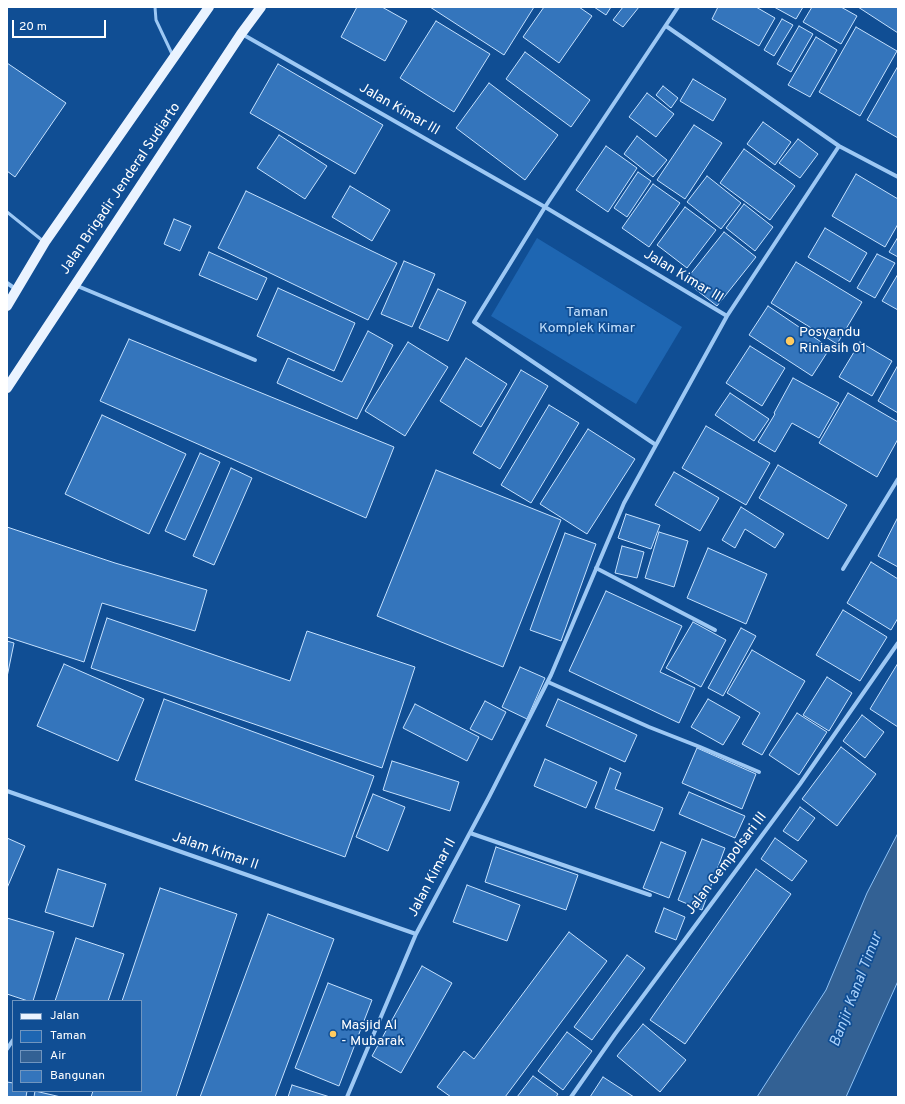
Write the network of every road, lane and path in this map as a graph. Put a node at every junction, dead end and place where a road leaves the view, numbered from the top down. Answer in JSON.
{"nodes":[{"id":1,"x":155,"y":7,"type":"edge"},
{"id":2,"x":209,"y":7,"type":"edge"},
{"id":3,"x":261,"y":7,"type":"edge"},
{"id":4,"x":678,"y":7,"type":"edge"},
{"id":5,"x":666,"y":26,"type":"junction"},
{"id":6,"x":241,"y":34,"type":"junction"},
{"id":7,"x":174,"y":57,"type":"junction"},
{"id":8,"x":839,"y":146,"type":"junction"},
{"id":9,"x":898,"y":177,"type":"edge"},
{"id":10,"x":545,"y":207,"type":"junction"},
{"id":11,"x":7,"y":212,"type":"edge"},
{"id":12,"x":45,"y":242,"type":"junction"},
{"id":13,"x":7,"y":283,"type":"edge"},
{"id":14,"x":75,"y":284,"type":"junction"},
{"id":15,"x":17,"y":290,"type":"junction"},
{"id":16,"x":7,"y":306,"type":"edge"},
{"id":17,"x":728,"y":316,"type":"junction"},
{"id":18,"x":255,"y":360,"type":"dead end"},
{"id":19,"x":7,"y":388,"type":"edge"},
{"id":20,"x":656,"y":445,"type":"junction"},
{"id":21,"x":898,"y":479,"type":"edge"},
{"id":22,"x":596,"y":568,"type":"junction"},
{"id":23,"x":843,"y":570,"type":"dead end"},
{"id":24,"x":715,"y":630,"type":"dead end"},
{"id":25,"x":898,"y":643,"type":"edge"},
{"id":26,"x":548,"y":682,"type":"junction"},
{"id":27,"x":759,"y":772,"type":"dead end"},
{"id":28,"x":7,"y":791,"type":"edge"},
{"id":29,"x":470,"y":833,"type":"junction"},
{"id":30,"x":650,"y":895,"type":"dead end"},
{"id":31,"x":416,"y":934,"type":"junction"},
{"id":32,"x":347,"y":1097,"type":"edge"},
{"id":33,"x":571,"y":1097,"type":"edge"}],
"edges":[{"from":1,"to":7,"type":"lane"},
{"from":2,"to":7,"type":"main road"},
{"from":3,"to":6,"type":"main road","name":"Jalan Brigadir Jenderal Sudiarto"},
{"from":4,"to":5,"type":"street"},
{"from":5,"to":8,"type":"street"},
{"from":5,"to":10,"type":"street"},
{"from":6,"to":10,"type":"street","name":"Jalan Kimar III"},
{"from":6,"to":14,"type":"main road","name":"Jalan Brigadir Jenderal Sudiarto"},
{"from":7,"to":12,"type":"main road"},
{"from":8,"to":9,"type":"street"},
{"from":8,"to":17,"type":"street","name":"Jalan Kimar II"},
{"from":10,"to":17,"type":"street","name":"Jalan Kimar III"},
{"from":10,"to":20,"type":"street"},
{"from":11,"to":12,"type":"lane"},
{"from":12,"to":15,"type":"main road"},
{"from":13,"to":15,"type":"street"},
{"from":14,"to":18,"type":"street"},
{"from":14,"to":19,"type":"main road","name":"Jalan Brigadir Jenderal Sudiarto"},
{"from":15,"to":16,"type":"main road"},
{"from":17,"to":20,"type":"street","name":"Jalan Kimar II"},
{"from":20,"to":22,"type":"street","name":"Jalan Kimar II"},
{"from":21,"to":23,"type":"street"},
{"from":22,"to":24,"type":"street"},
{"from":22,"to":26,"type":"street","name":"Jalan Kimar II"},
{"from":25,"to":33,"type":"street","name":"Jalan Gempolsari III"},
{"from":26,"to":27,"type":"street"},
{"from":26,"to":29,"type":"street","name":"Jalan Kimar II"},
{"from":28,"to":31,"type":"street","name":"Jalam Kimar II"},
{"from":29,"to":30,"type":"street"},
{"from":29,"to":31,"type":"street","name":"Jalan Kimar II"},
{"from":31,"to":32,"type":"street","name":"Jalan Kimar II"}]}
